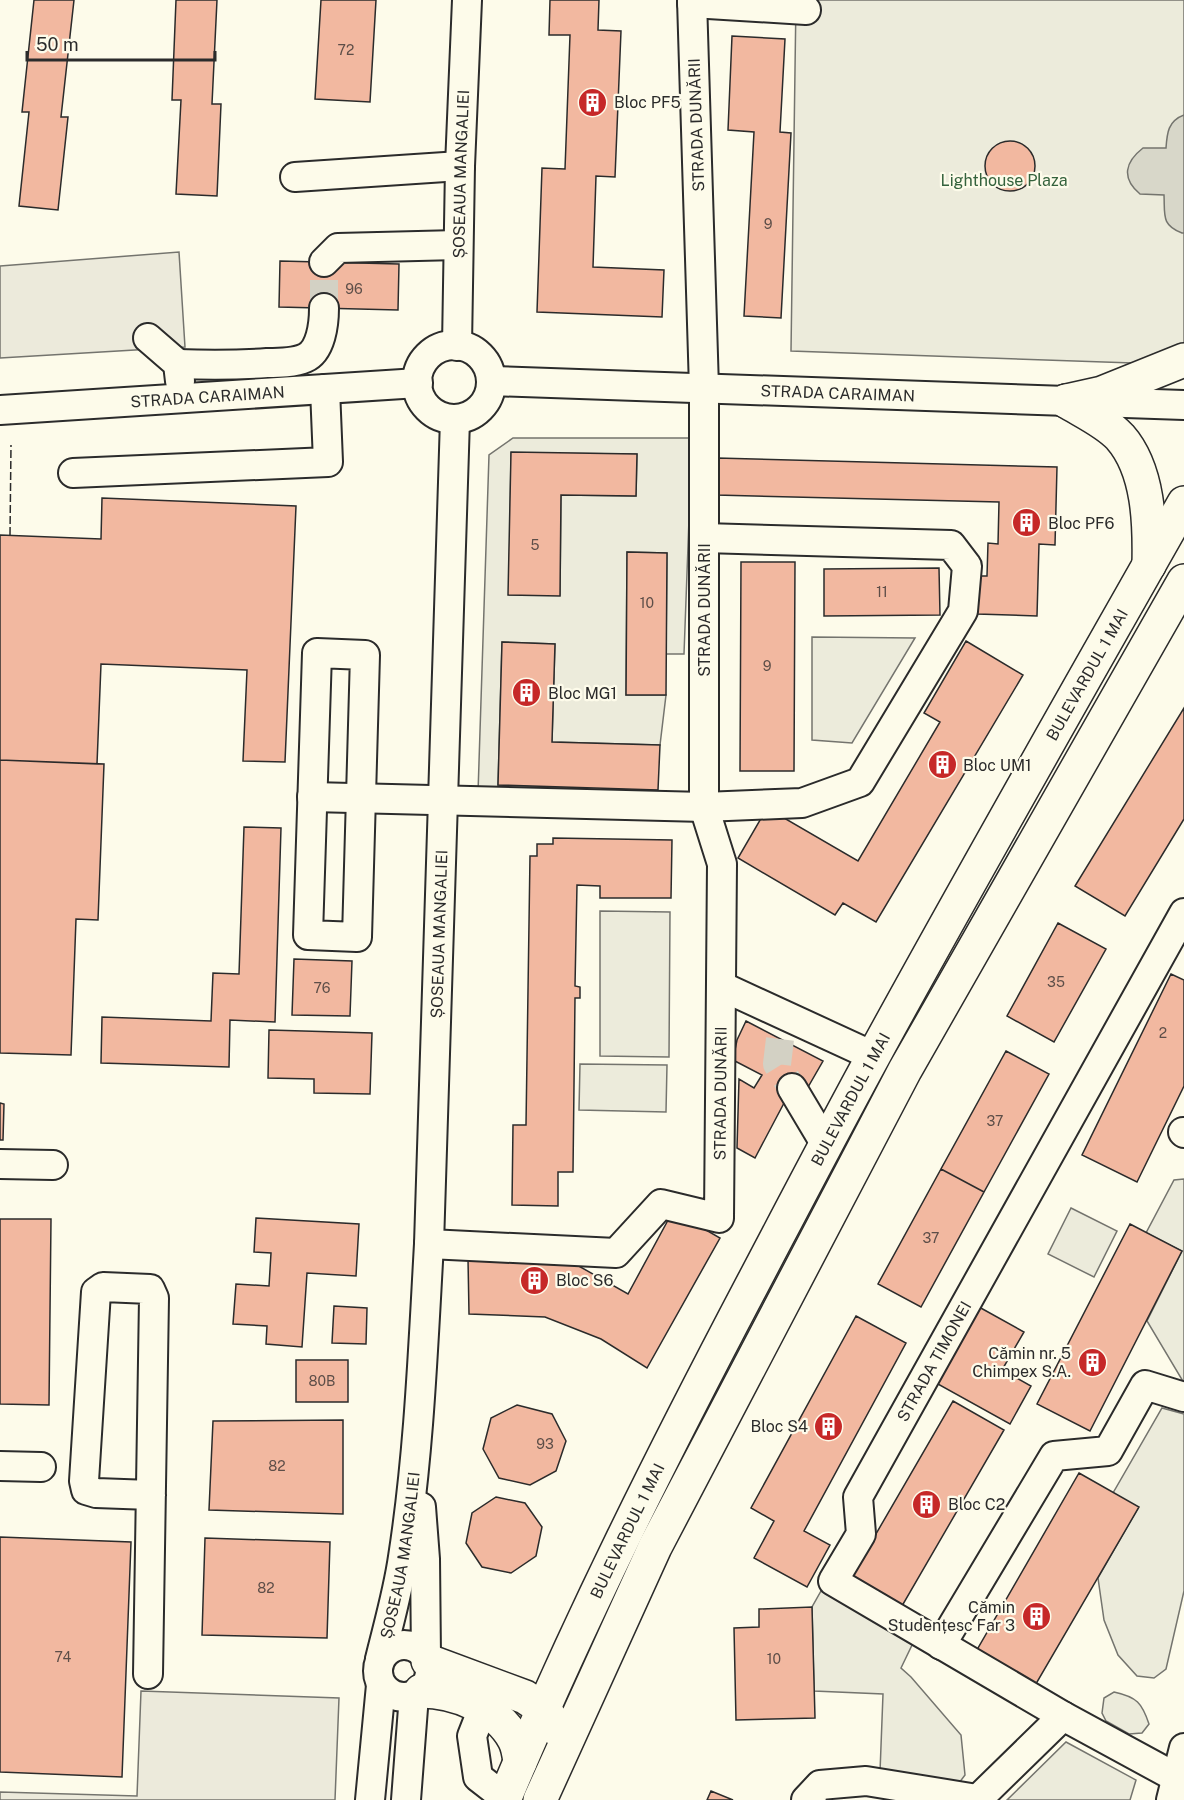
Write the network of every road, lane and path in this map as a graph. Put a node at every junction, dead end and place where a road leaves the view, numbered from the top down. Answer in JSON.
{"nodes":[{"id":1,"x":467,"y":0,"type":"edge"},
{"id":2,"x":692,"y":1,"type":"edge"},
{"id":3,"x":806,"y":10,"type":"dead end"},
{"id":4,"x":460,"y":166,"type":"junction"},
{"id":5,"x":295,"y":177,"type":"dead end"},
{"id":6,"x":458,"y":245,"type":"junction"},
{"id":7,"x":324,"y":262,"type":"dead end"},
{"id":8,"x":324,"y":308,"type":"tunnel mouth"},
{"id":9,"x":148,"y":338,"type":"dead end"},
{"id":10,"x":457,"y":346,"type":"junction"},
{"id":11,"x":1184,"y":360,"type":"edge"},
{"id":12,"x":178,"y":364,"type":"junction"},
{"id":13,"x":492,"y":381,"type":"junction"},
{"id":14,"x":418,"y":383,"type":"junction"},
{"id":15,"x":325,"y":388,"type":"junction"},
{"id":16,"x":705,"y":388,"type":"junction"},
{"id":17,"x":181,"y":398,"type":"junction"},
{"id":18,"x":1066,"y":401,"type":"junction"},
{"id":19,"x":1184,"y":405,"type":"edge"},
{"id":20,"x":0,"y":410,"type":"edge"},
{"id":21,"x":455,"y":419,"type":"junction"},
{"id":22,"x":73,"y":473,"type":"dead end"},
{"id":23,"x":1184,"y":503,"type":"edge"},
{"id":24,"x":704,"y":538,"type":"junction"},
{"id":25,"x":1149,"y":566,"type":"junction"},
{"id":26,"x":1184,"y":581,"type":"edge"},
{"id":27,"x":312,"y":797,"type":"junction"},
{"id":28,"x":361,"y":798,"type":"junction"},
{"id":29,"x":442,"y":801,"type":"junction"},
{"id":30,"x":704,"y":807,"type":"junction"},
{"id":31,"x":1182,"y":919,"type":"edge"},
{"id":32,"x":721,"y":986,"type":"junction"},
{"id":33,"x":873,"y":1056,"type":"junction"},
{"id":34,"x":792,"y":1088,"type":"tunnel mouth"},
{"id":35,"x":826,"y":1145,"type":"junction"},
{"id":36,"x":0,"y":1164,"type":"edge"},
{"id":37,"x":53,"y":1165,"type":"dead end"},
{"id":38,"x":429,"y":1244,"type":"junction"},
{"id":39,"x":1184,"y":1397,"type":"edge"},
{"id":40,"x":416,"y":1448,"type":"junction"},
{"id":41,"x":0,"y":1466,"type":"edge"},
{"id":42,"x":41,"y":1467,"type":"dead end"},
{"id":43,"x":151,"y":1495,"type":"junction"},
{"id":44,"x":941,"y":1644,"type":"junction"},
{"id":45,"x":380,"y":1672,"type":"junction"},
{"id":46,"x":148,"y":1674,"type":"dead end"},
{"id":47,"x":422,"y":1676,"type":"junction"},
{"id":48,"x":483,"y":1708,"type":"junction"},
{"id":49,"x":543,"y":1709,"type":"junction"},
{"id":50,"x":1063,"y":1716,"type":"junction"},
{"id":51,"x":1184,"y":1748,"type":"edge"},
{"id":52,"x":520,"y":1762,"type":"junction"},
{"id":53,"x":1174,"y":1789,"type":"edge"},
{"id":54,"x":370,"y":1796,"type":"edge"},
{"id":55,"x":513,"y":1799,"type":"edge"},
{"id":56,"x":977,"y":1799,"type":"edge"},
{"id":57,"x":406,"y":1800,"type":"edge"},
{"id":58,"x":540,"y":1800,"type":"edge"},
{"id":59,"x":806,"y":1800,"type":"edge"}],
"edges":[{"from":1,"to":4,"type":"street","name":"ȘOSEAUA MANGALIEI"},
{"from":2,"to":3,"type":"street"},
{"from":2,"to":16,"type":"street","name":"STRADA DUNĂRII"},
{"from":4,"to":5,"type":"street"},
{"from":4,"to":6,"type":"street","name":"ȘOSEAUA MANGALIEI"},
{"from":6,"to":7,"type":"street"},
{"from":6,"to":10,"type":"street","name":"ȘOSEAUA MANGALIEI"},
{"from":8,"to":12,"type":"street"},
{"from":9,"to":12,"type":"street"},
{"from":10,"to":13,"type":"street"},
{"from":10,"to":14,"type":"street"},
{"from":11,"to":18,"type":"main road"},
{"from":12,"to":17,"type":"street"},
{"from":13,"to":16,"type":"street","name":"STRADA CARAIMAN"},
{"from":13,"to":21,"type":"street"},
{"from":14,"to":15,"type":"street","name":"STRADA CARAIMAN"},
{"from":14,"to":21,"type":"street"},
{"from":15,"to":17,"type":"street","name":"STRADA CARAIMAN"},
{"from":15,"to":22,"type":"street"},
{"from":16,"to":18,"type":"street","name":"STRADA CARAIMAN"},
{"from":16,"to":24,"type":"street","name":"STRADA DUNĂRII"},
{"from":17,"to":20,"type":"street","name":"STRADA CARAIMAN"},
{"from":18,"to":19,"type":"street","name":"STRADA CARAIMAN"},
{"from":18,"to":25,"type":"main road"},
{"from":21,"to":29,"type":"street","name":"ȘOSEAUA MANGALIEI"},
{"from":23,"to":25,"type":"main road","name":"BULEVARDUL 1 MAI"},
{"from":24,"to":30,"type":"street","name":"STRADA DUNĂRII"},
{"from":24,"to":30,"type":"street"},
{"from":25,"to":33,"type":"main road","name":"BULEVARDUL 1 MAI"},
{"from":26,"to":58,"type":"main road","name":"BULEVARDUL 1 MAI"},
{"from":27,"to":28,"type":"street"},
{"from":27,"to":28,"type":"street"},
{"from":27,"to":28,"type":"street"},
{"from":28,"to":29,"type":"street"},
{"from":29,"to":30,"type":"street"},
{"from":29,"to":38,"type":"street","name":"ȘOSEAUA MANGALIEI"},
{"from":30,"to":32,"type":"street","name":"STRADA DUNĂRII"},
{"from":31,"to":44,"type":"street","name":"STRADA TIMONEI"},
{"from":32,"to":33,"type":"street"},
{"from":32,"to":38,"type":"street","name":"STRADA DUNĂRII"},
{"from":33,"to":35,"type":"main road","name":"BULEVARDUL 1 MAI"},
{"from":34,"to":35,"type":"street"},
{"from":35,"to":49,"type":"main road","name":"BULEVARDUL 1 MAI"},
{"from":36,"to":37,"type":"street"},
{"from":38,"to":40,"type":"street","name":"ȘOSEAUA MANGALIEI"},
{"from":39,"to":44,"type":"street"},
{"from":40,"to":45,"type":"street","name":"ȘOSEAUA MANGALIEI"},
{"from":40,"to":47,"type":"street","name":"ȘOSEAUA MANGALIEI"},
{"from":41,"to":42,"type":"street"},
{"from":43,"to":43,"type":"street"},
{"from":43,"to":46,"type":"street"},
{"from":44,"to":50,"type":"street","name":"STRADA TIMONEI"},
{"from":45,"to":47,"type":"street"},
{"from":45,"to":47,"type":"street"},
{"from":45,"to":54,"type":"street","name":"ȘOSEAUA MANGALIEI"},
{"from":47,"to":48,"type":"main road"},
{"from":47,"to":49,"type":"main road"},
{"from":47,"to":57,"type":"street","name":"ȘOSEAUA MANGALIEI"},
{"from":48,"to":52,"type":"main road"},
{"from":48,"to":55,"type":"street"},
{"from":49,"to":52,"type":"main road"},
{"from":49,"to":55,"type":"main road"},
{"from":50,"to":53,"type":"street","name":"STRADA TIMONEI"},
{"from":50,"to":56,"type":"street"},
{"from":51,"to":53,"type":"street"},
{"from":52,"to":55,"type":"main road"},
{"from":56,"to":59,"type":"street"}]}
